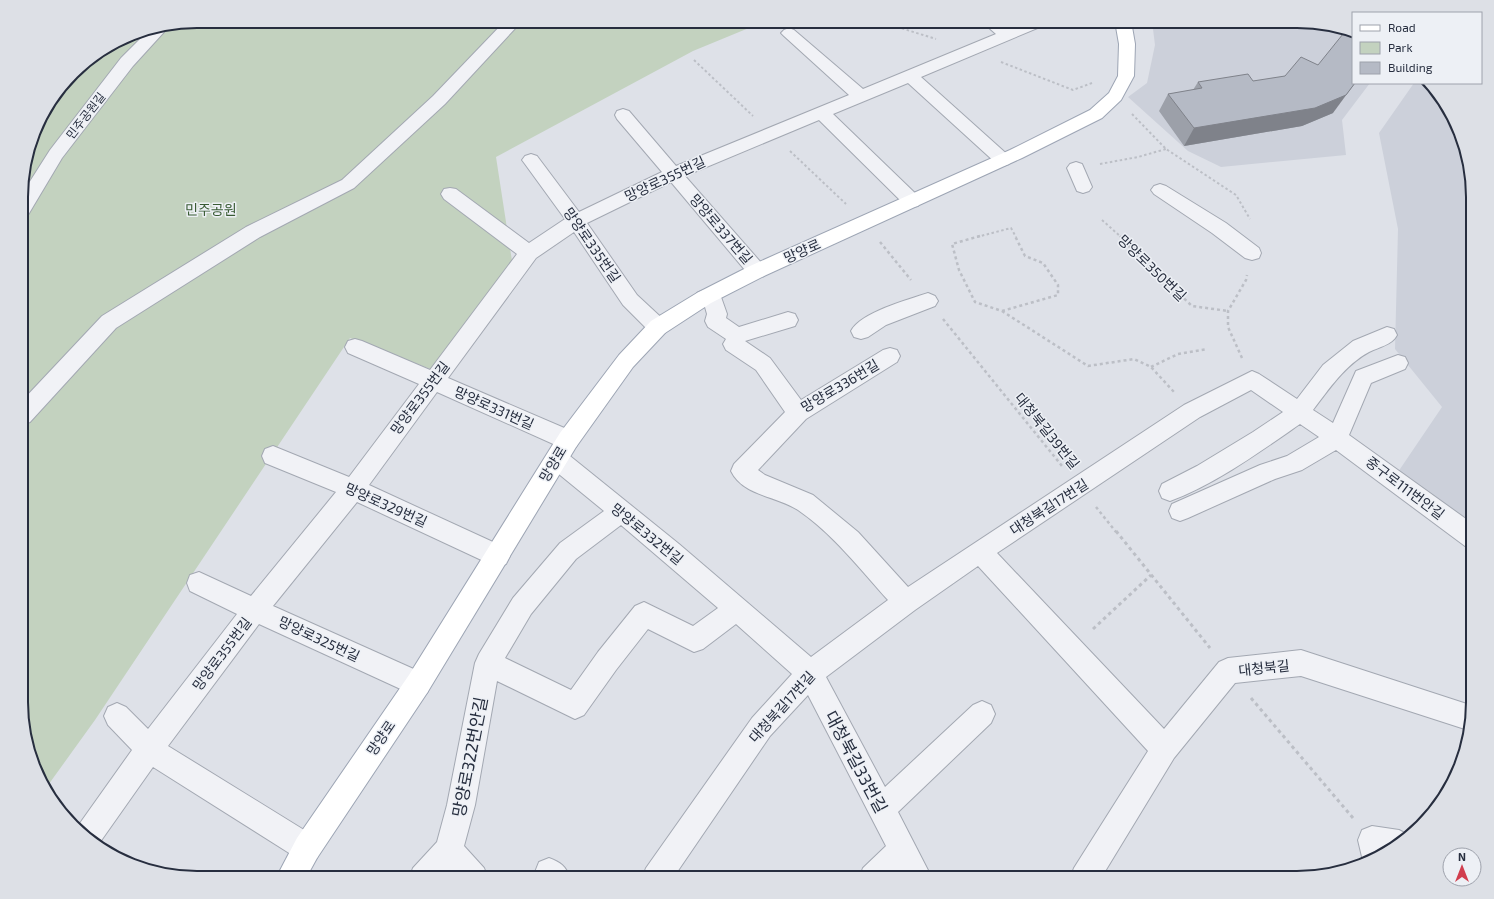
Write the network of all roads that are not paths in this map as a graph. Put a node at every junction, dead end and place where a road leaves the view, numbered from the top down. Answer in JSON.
{"nodes":[{"id":1,"x":507,"y":28,"type":"edge"},
{"id":2,"x":998,"y":28,"type":"edge"},
{"id":3,"x":1024,"y":28,"type":"edge"},
{"id":4,"x":1124,"y":28,"type":"edge"},
{"id":5,"x":789,"y":33,"type":"dead end"},
{"id":6,"x":153,"y":34,"type":"edge"},
{"id":7,"x":1007,"y":35,"type":"junction"},
{"id":8,"x":910,"y":76,"type":"junction"},
{"id":9,"x":861,"y":96,"type":"junction"},
{"id":10,"x":821,"y":112,"type":"junction"},
{"id":11,"x":623,"y":115,"type":"dead end"},
{"id":12,"x":531,"y":160,"type":"dead end"},
{"id":13,"x":1003,"y":160,"type":"junction"},
{"id":14,"x":1076,"y":168,"type":"road end"},
{"id":15,"x":673,"y":174,"type":"junction"},
{"id":16,"x":1083,"y":187,"type":"dead end"},
{"id":17,"x":1160,"y":190,"type":"dead end"},
{"id":18,"x":450,"y":194,"type":"dead end"},
{"id":19,"x":28,"y":200,"type":"edge"},
{"id":20,"x":912,"y":201,"type":"junction"},
{"id":21,"x":576,"y":221,"type":"junction"},
{"id":22,"x":529,"y":253,"type":"junction"},
{"id":23,"x":1252,"y":253,"type":"dead end"},
{"id":24,"x":757,"y":271,"type":"junction"},
{"id":25,"x":704,"y":298,"type":"junction"},
{"id":26,"x":928,"y":301,"type":"road end"},
{"id":27,"x":788,"y":320,"type":"dead end"},
{"id":28,"x":658,"y":327,"type":"junction"},
{"id":29,"x":861,"y":331,"type":"dead end"},
{"id":30,"x":1387,"y":335,"type":"dead end"},
{"id":31,"x":736,"y":336,"type":"junction"},
{"id":32,"x":355,"y":347,"type":"dead end"},
{"id":33,"x":890,"y":356,"type":"dead end"},
{"id":34,"x":1398,"y":363,"type":"dead end"},
{"id":35,"x":1252,"y":380,"type":"joint"},
{"id":36,"x":433,"y":381,"type":"junction"},
{"id":37,"x":28,"y":410,"type":"edge"},
{"id":38,"x":1300,"y":412,"type":"junction"},
{"id":39,"x":798,"y":413,"type":"junction"},
{"id":40,"x":1337,"y":438,"type":"junction"},
{"id":41,"x":562,"y":449,"type":"junction"},
{"id":42,"x":273,"y":456,"type":"dead end"},
{"id":43,"x":353,"y":489,"type":"junction"},
{"id":44,"x":1170,"y":491,"type":"dead end"},
{"id":45,"x":1180,"y":511,"type":"dead end"},
{"id":46,"x":621,"y":512,"type":"junction"},
{"id":47,"x":1466,"y":533,"type":"edge"},
{"id":48,"x":980,"y":551,"type":"junction"},
{"id":49,"x":498,"y":556,"type":"junction"},
{"id":50,"x":199,"y":583,"type":"dead end"},
{"id":51,"x":906,"y":602,"type":"junction"},
{"id":52,"x":737,"y":609,"type":"junction"},
{"id":53,"x":255,"y":610,"type":"junction"},
{"id":54,"x":488,"y":663,"type":"junction"},
{"id":55,"x":810,"y":673,"type":"junction"},
{"id":56,"x":418,"y":684,"type":"junction"},
{"id":57,"x":982,"y":714,"type":"dead end"},
{"id":58,"x":117,"y":716,"type":"dead end"},
{"id":59,"x":1466,"y":716,"type":"edge"},
{"id":60,"x":149,"y":749,"type":"junction"},
{"id":61,"x":1165,"y":749,"type":"junction"},
{"id":62,"x":881,"y":809,"type":"junction"},
{"id":63,"x":90,"y":833,"type":"edge"},
{"id":64,"x":1385,"y":846,"type":"edge"},
{"id":65,"x":307,"y":848,"type":"junction"},
{"id":66,"x":1374,"y":848,"type":"edge"},
{"id":67,"x":449,"y":850,"type":"junction"},
{"id":68,"x":902,"y":850,"type":"junction"},
{"id":69,"x":294,"y":871,"type":"edge"},
{"id":70,"x":430,"y":871,"type":"edge"},
{"id":71,"x":468,"y":871,"type":"edge"},
{"id":72,"x":661,"y":871,"type":"edge"},
{"id":73,"x":880,"y":871,"type":"edge"},
{"id":74,"x":914,"y":871,"type":"edge"},
{"id":75,"x":1088,"y":871,"type":"edge"}],
"edges":[{"from":1,"to":37,"type":"street"},
{"from":2,"to":7,"type":"street"},
{"from":3,"to":7,"type":"street","name":"망양로355번길"},
{"from":4,"to":13,"type":"main road","name":"망양로"},
{"from":5,"to":9,"type":"street"},
{"from":6,"to":19,"type":"street","name":"민주공원길"},
{"from":7,"to":8,"type":"street","name":"망양로355번길"},
{"from":8,"to":9,"type":"street","name":"망양로355번길"},
{"from":8,"to":13,"type":"street"},
{"from":9,"to":10,"type":"street","name":"망양로355번길"},
{"from":10,"to":15,"type":"street","name":"망양로355번길"},
{"from":10,"to":20,"type":"street"},
{"from":11,"to":15,"type":"street","name":"망양로337번길"},
{"from":12,"to":21,"type":"street","name":"망양로335번길"},
{"from":13,"to":20,"type":"main road","name":"망양로"},
{"from":14,"to":16,"type":"street"},
{"from":15,"to":21,"type":"street","name":"망양로355번길"},
{"from":15,"to":24,"type":"street","name":"망양로337번길"},
{"from":17,"to":23,"type":"street"},
{"from":18,"to":22,"type":"street"},
{"from":20,"to":24,"type":"main road","name":"망양로"},
{"from":21,"to":22,"type":"street","name":"망양로355번길"},
{"from":21,"to":28,"type":"street","name":"망양로335번길"},
{"from":22,"to":36,"type":"street","name":"망양로355번길"},
{"from":24,"to":25,"type":"main road","name":"망양로"},
{"from":25,"to":28,"type":"main road","name":"망양로"},
{"from":25,"to":31,"type":"street","name":"망양로336번길"},
{"from":26,"to":29,"type":"street"},
{"from":27,"to":31,"type":"street"},
{"from":28,"to":41,"type":"main road","name":"망양로"},
{"from":30,"to":38,"type":"street"},
{"from":31,"to":39,"type":"street","name":"망양로336번길"},
{"from":32,"to":36,"type":"street","name":"망양로331번길"},
{"from":33,"to":39,"type":"street","name":"망양로336번길"},
{"from":34,"to":40,"type":"street"},
{"from":35,"to":38,"type":"street","name":"중구로111번안길"},
{"from":35,"to":48,"type":"street","name":"대청북길17번길"},
{"from":36,"to":41,"type":"street","name":"망양로331번길"},
{"from":36,"to":43,"type":"street","name":"망양로355번길"},
{"from":38,"to":40,"type":"street","name":"중구로111번안길"},
{"from":38,"to":44,"type":"street"},
{"from":39,"to":51,"type":"street"},
{"from":40,"to":45,"type":"street"},
{"from":40,"to":47,"type":"street","name":"중구로111번안길"},
{"from":41,"to":46,"type":"street","name":"망양로332번길"},
{"from":41,"to":49,"type":"main road","name":"망양로"},
{"from":42,"to":43,"type":"street","name":"망양로329번길"},
{"from":43,"to":49,"type":"street","name":"망양로329번길"},
{"from":43,"to":53,"type":"street","name":"망양로355번길"},
{"from":46,"to":52,"type":"street","name":"망양로332번길"},
{"from":46,"to":54,"type":"street","name":"망양로322번안길"},
{"from":48,"to":51,"type":"street","name":"대청북길17번길"},
{"from":48,"to":61,"type":"street"},
{"from":49,"to":56,"type":"main road","name":"망양로"},
{"from":50,"to":53,"type":"street","name":"망양로325번길"},
{"from":51,"to":55,"type":"street","name":"대청북길17번길"},
{"from":52,"to":54,"type":"street"},
{"from":52,"to":55,"type":"street","name":"망양로332번길"},
{"from":53,"to":56,"type":"street","name":"망양로325번길"},
{"from":53,"to":60,"type":"street","name":"망양로355번길"},
{"from":54,"to":67,"type":"street","name":"망양로322번안길"},
{"from":55,"to":62,"type":"street","name":"대청북길33번길"},
{"from":55,"to":72,"type":"street","name":"대청북길17번길"},
{"from":56,"to":65,"type":"main road","name":"망양로"},
{"from":57,"to":62,"type":"street"},
{"from":58,"to":60,"type":"street"},
{"from":59,"to":61,"type":"street","name":"대청북길"},
{"from":60,"to":63,"type":"street","name":"망양로355번길"},
{"from":60,"to":65,"type":"street"},
{"from":61,"to":75,"type":"street","name":"대청북길"},
{"from":62,"to":68,"type":"street","name":"대청북길33번길"},
{"from":64,"to":66,"type":"street"},
{"from":65,"to":69,"type":"main road","name":"망양로"},
{"from":67,"to":70,"type":"street","name":"망양로322번안길"},
{"from":67,"to":71,"type":"street"},
{"from":68,"to":73,"type":"street"},
{"from":68,"to":74,"type":"street","name":"대청북길33번길"}]}
